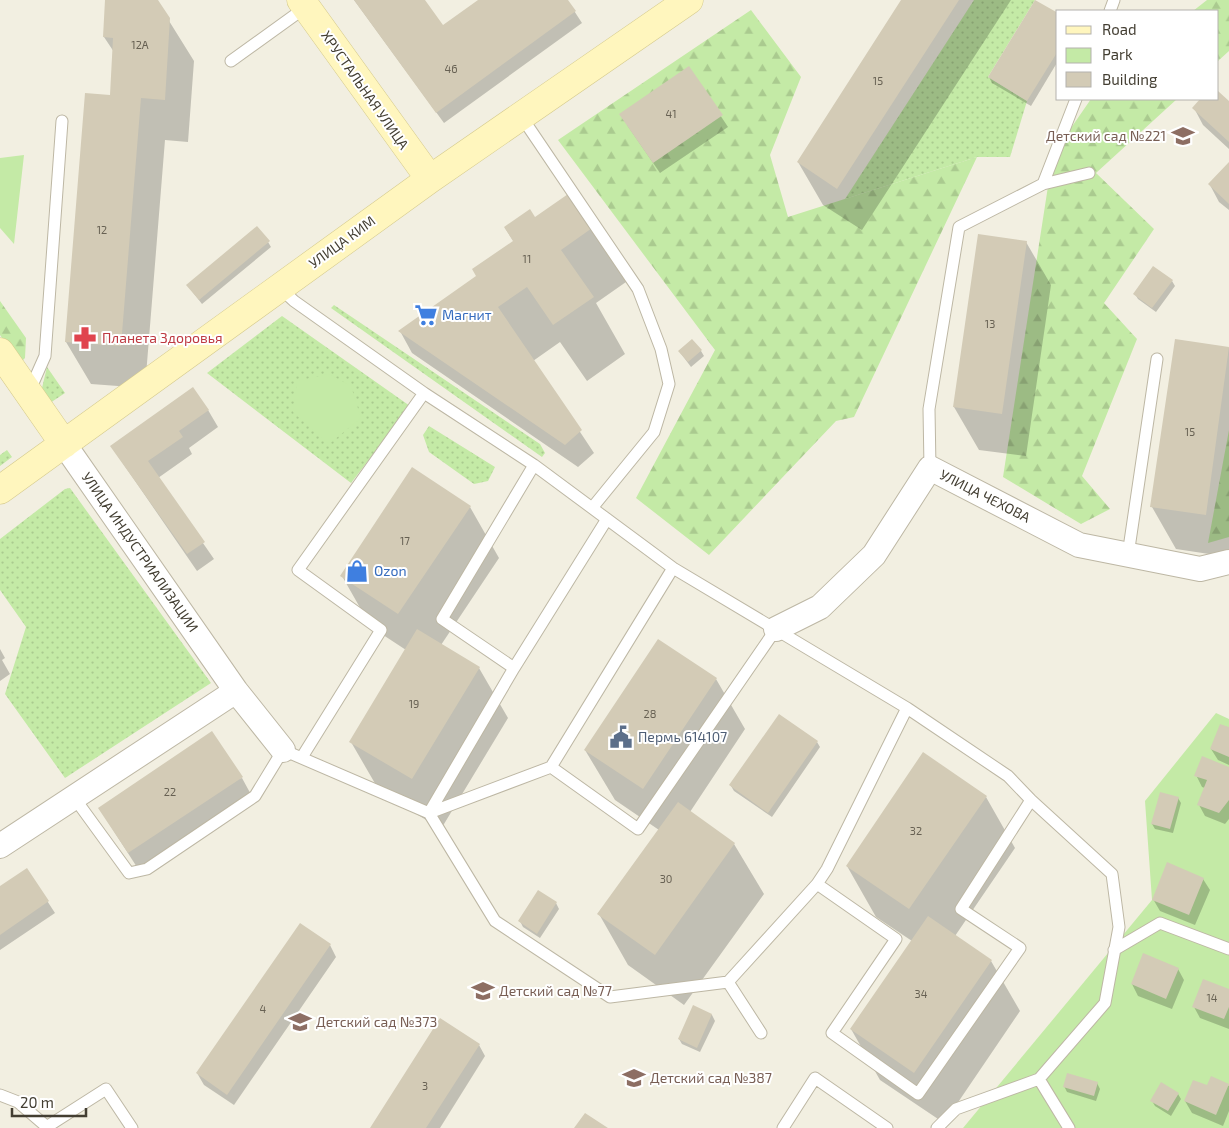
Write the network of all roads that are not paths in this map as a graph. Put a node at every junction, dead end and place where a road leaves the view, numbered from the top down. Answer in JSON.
{"nodes":[{"id":1,"x":689,"y":0,"type":"edge"},
{"id":2,"x":304,"y":3,"type":"edge"},
{"id":3,"x":231,"y":61,"type":"dead end"},
{"id":4,"x":1076,"y":100,"type":"edge"},
{"id":5,"x":521,"y":116,"type":"junction"},
{"id":6,"x":62,"y":121,"type":"dead end"},
{"id":7,"x":1089,"y":173,"type":"dead end"},
{"id":8,"x":430,"y":179,"type":"junction"},
{"id":9,"x":1043,"y":184,"type":"junction"},
{"id":10,"x":279,"y":287,"type":"junction"},
{"id":11,"x":0,"y":352,"type":"edge"},
{"id":12,"x":1157,"y":359,"type":"dead end"},
{"id":13,"x":28,"y":392,"type":"junction"},
{"id":14,"x":424,"y":393,"type":"junction"},
{"id":15,"x":64,"y":444,"type":"junction"},
{"id":16,"x":534,"y":465,"type":"junction"},
{"id":17,"x":930,"y":468,"type":"junction"},
{"id":18,"x":0,"y":490,"type":"edge"},
{"id":19,"x":592,"y":508,"type":"junction"},
{"id":20,"x":607,"y":519,"type":"junction"},
{"id":21,"x":1128,"y":555,"type":"junction"},
{"id":22,"x":1229,"y":562,"type":"edge"},
{"id":23,"x":673,"y":568,"type":"junction"},
{"id":24,"x":776,"y":629,"type":"junction"},
{"id":25,"x":514,"y":668,"type":"junction"},
{"id":26,"x":236,"y":691,"type":"junction"},
{"id":27,"x":907,"y":708,"type":"junction"},
{"id":28,"x":293,"y":753,"type":"junction"},
{"id":29,"x":551,"y":767,"type":"junction"},
{"id":30,"x":73,"y":796,"type":"junction"},
{"id":31,"x":1031,"y":800,"type":"junction"},
{"id":32,"x":429,"y":814,"type":"junction"},
{"id":33,"x":0,"y":846,"type":"edge"},
{"id":34,"x":817,"y":884,"type":"junction"},
{"id":35,"x":1229,"y":949,"type":"edge"},
{"id":36,"x":1114,"y":950,"type":"junction"},
{"id":37,"x":728,"y":982,"type":"junction"},
{"id":38,"x":761,"y":1033,"type":"dead end"},
{"id":39,"x":1039,"y":1079,"type":"junction"},
{"id":40,"x":0,"y":1095,"type":"edge"},
{"id":41,"x":46,"y":1127,"type":"edge"},
{"id":42,"x":132,"y":1128,"type":"edge"},
{"id":43,"x":783,"y":1128,"type":"edge"},
{"id":44,"x":887,"y":1128,"type":"edge"},
{"id":45,"x":937,"y":1128,"type":"edge"},
{"id":46,"x":1068,"y":1128,"type":"edge"}],
"edges":[{"from":1,"to":5,"type":"street","name":"УЛИЦА КИМ"},
{"from":2,"to":3,"type":"lane"},
{"from":2,"to":8,"type":"street","name":"ХРУСТАЛЬНАЯ УЛИЦА"},
{"from":4,"to":9,"type":"lane"},
{"from":5,"to":8,"type":"street","name":"УЛИЦА КИМ"},
{"from":5,"to":19,"type":"lane"},
{"from":6,"to":13,"type":"lane"},
{"from":7,"to":9,"type":"lane"},
{"from":8,"to":10,"type":"street","name":"УЛИЦА КИМ"},
{"from":9,"to":17,"type":"lane"},
{"from":10,"to":14,"type":"lane"},
{"from":10,"to":15,"type":"street","name":"УЛИЦА КИМ"},
{"from":11,"to":13,"type":"street","name":"УЛИЦА ИНДУСТРИАЛИЗАЦИИ"},
{"from":12,"to":21,"type":"lane"},
{"from":13,"to":15,"type":"street","name":"УЛИЦА ИНДУСТРИАЛИЗАЦИИ"},
{"from":14,"to":16,"type":"lane"},
{"from":14,"to":28,"type":"lane"},
{"from":15,"to":18,"type":"street","name":"УЛИЦА КИМ"},
{"from":15,"to":26,"type":"street","name":"УЛИЦА ИНДУСТРИАЛИЗАЦИИ"},
{"from":16,"to":19,"type":"lane"},
{"from":16,"to":25,"type":"lane"},
{"from":17,"to":21,"type":"street","name":"УЛИЦА ЧЕХОВА"},
{"from":17,"to":24,"type":"street","name":"УЛИЦА ЧЕХОВА"},
{"from":19,"to":20,"type":"lane"},
{"from":20,"to":23,"type":"lane"},
{"from":20,"to":25,"type":"lane"},
{"from":21,"to":22,"type":"street","name":"УЛИЦА ЧЕХОВА"},
{"from":23,"to":24,"type":"lane"},
{"from":23,"to":29,"type":"lane"},
{"from":24,"to":27,"type":"lane"},
{"from":24,"to":29,"type":"lane"},
{"from":25,"to":32,"type":"lane"},
{"from":26,"to":28,"type":"street","name":"УЛИЦА ИНДУСТРИАЛИЗАЦИИ"},
{"from":26,"to":30,"type":"street"},
{"from":27,"to":31,"type":"lane"},
{"from":27,"to":34,"type":"lane"},
{"from":28,"to":30,"type":"lane"},
{"from":28,"to":32,"type":"lane"},
{"from":29,"to":32,"type":"lane"},
{"from":30,"to":33,"type":"street"},
{"from":31,"to":34,"type":"lane"},
{"from":31,"to":36,"type":"lane"},
{"from":32,"to":37,"type":"lane"},
{"from":34,"to":37,"type":"lane"},
{"from":35,"to":36,"type":"lane"},
{"from":36,"to":39,"type":"lane"},
{"from":37,"to":38,"type":"lane"},
{"from":39,"to":45,"type":"lane"},
{"from":39,"to":46,"type":"lane"},
{"from":40,"to":41,"type":"lane"},
{"from":41,"to":42,"type":"lane"},
{"from":43,"to":44,"type":"lane"}]}
